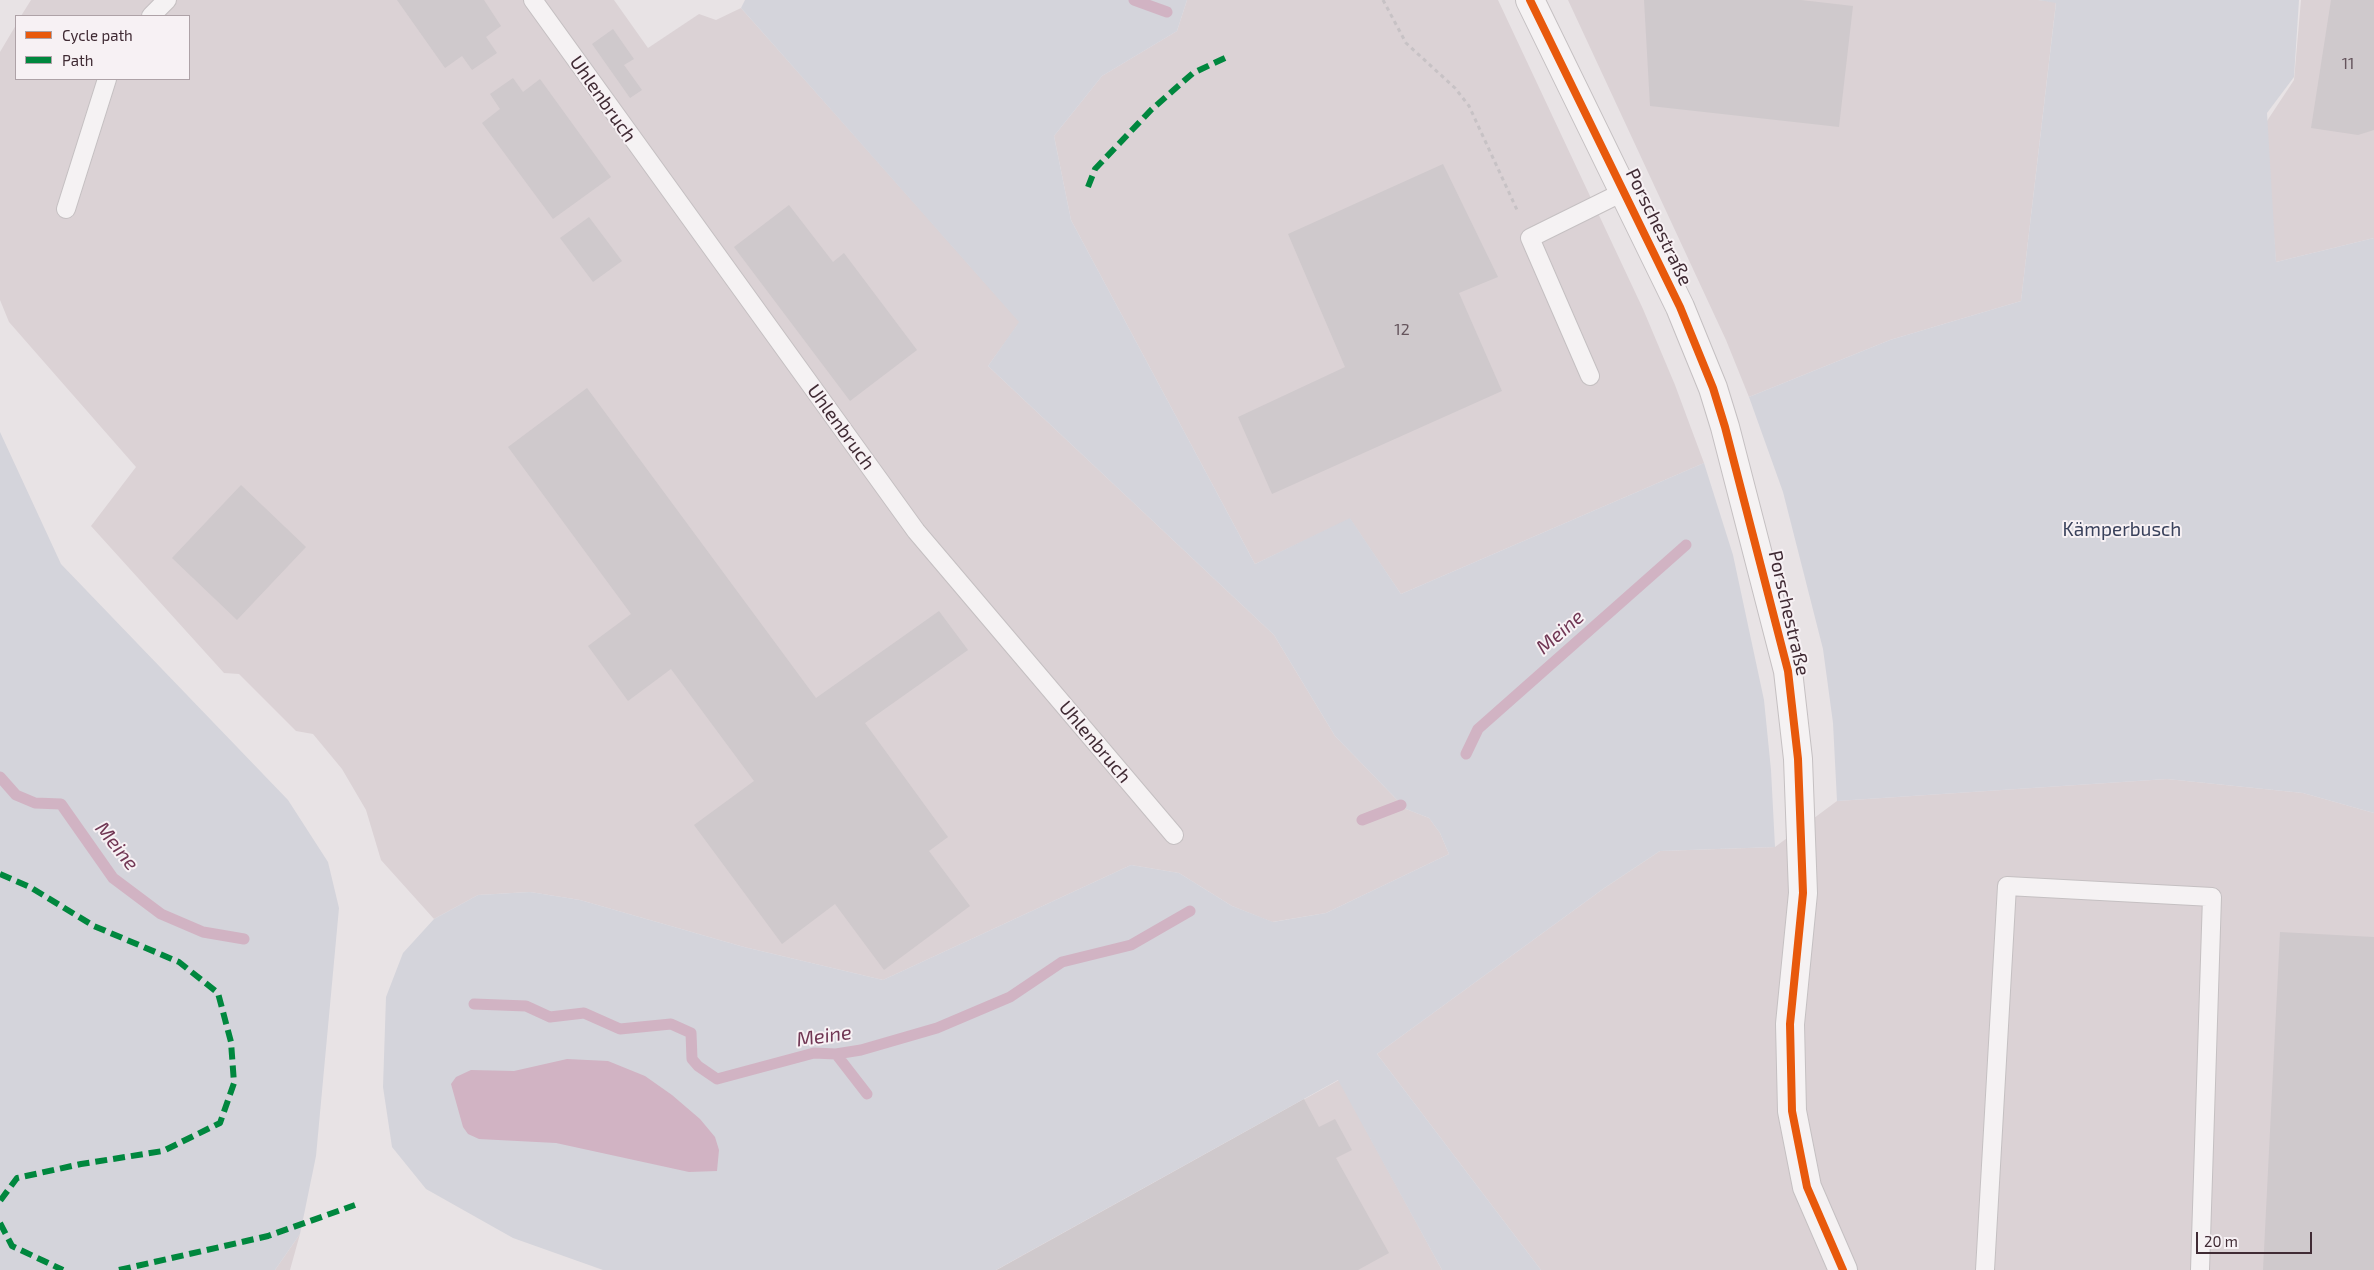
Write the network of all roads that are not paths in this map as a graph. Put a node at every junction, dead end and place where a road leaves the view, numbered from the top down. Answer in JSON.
{"nodes":[{"id":1,"x":166,"y":0,"type":"edge"},
{"id":2,"x":532,"y":0,"type":"edge"},
{"id":3,"x":1530,"y":0,"type":"edge"},
{"id":4,"x":152,"y":15,"type":"edge"},
{"id":5,"x":107,"y":80,"type":"edge"},
{"id":6,"x":1624,"y":192,"type":"junction"},
{"id":7,"x":66,"y":209,"type":"dead end"},
{"id":8,"x":1590,"y":376,"type":"dead end"},
{"id":9,"x":1174,"y":835,"type":"dead end"},
{"id":10,"x":1843,"y":1270,"type":"edge"},
{"id":11,"x":1986,"y":1270,"type":"edge"},
{"id":12,"x":2200,"y":1270,"type":"edge"}],
"edges":[{"from":1,"to":4,"type":"lane"},
{"from":2,"to":9,"type":"lane","name":"Uhlenbruch"},
{"from":3,"to":6,"type":"street","name":"Porschestraße"},
{"from":5,"to":7,"type":"lane"},
{"from":6,"to":8,"type":"lane"},
{"from":6,"to":10,"type":"street","name":"Porschestraße"},
{"from":11,"to":12,"type":"lane"}]}
